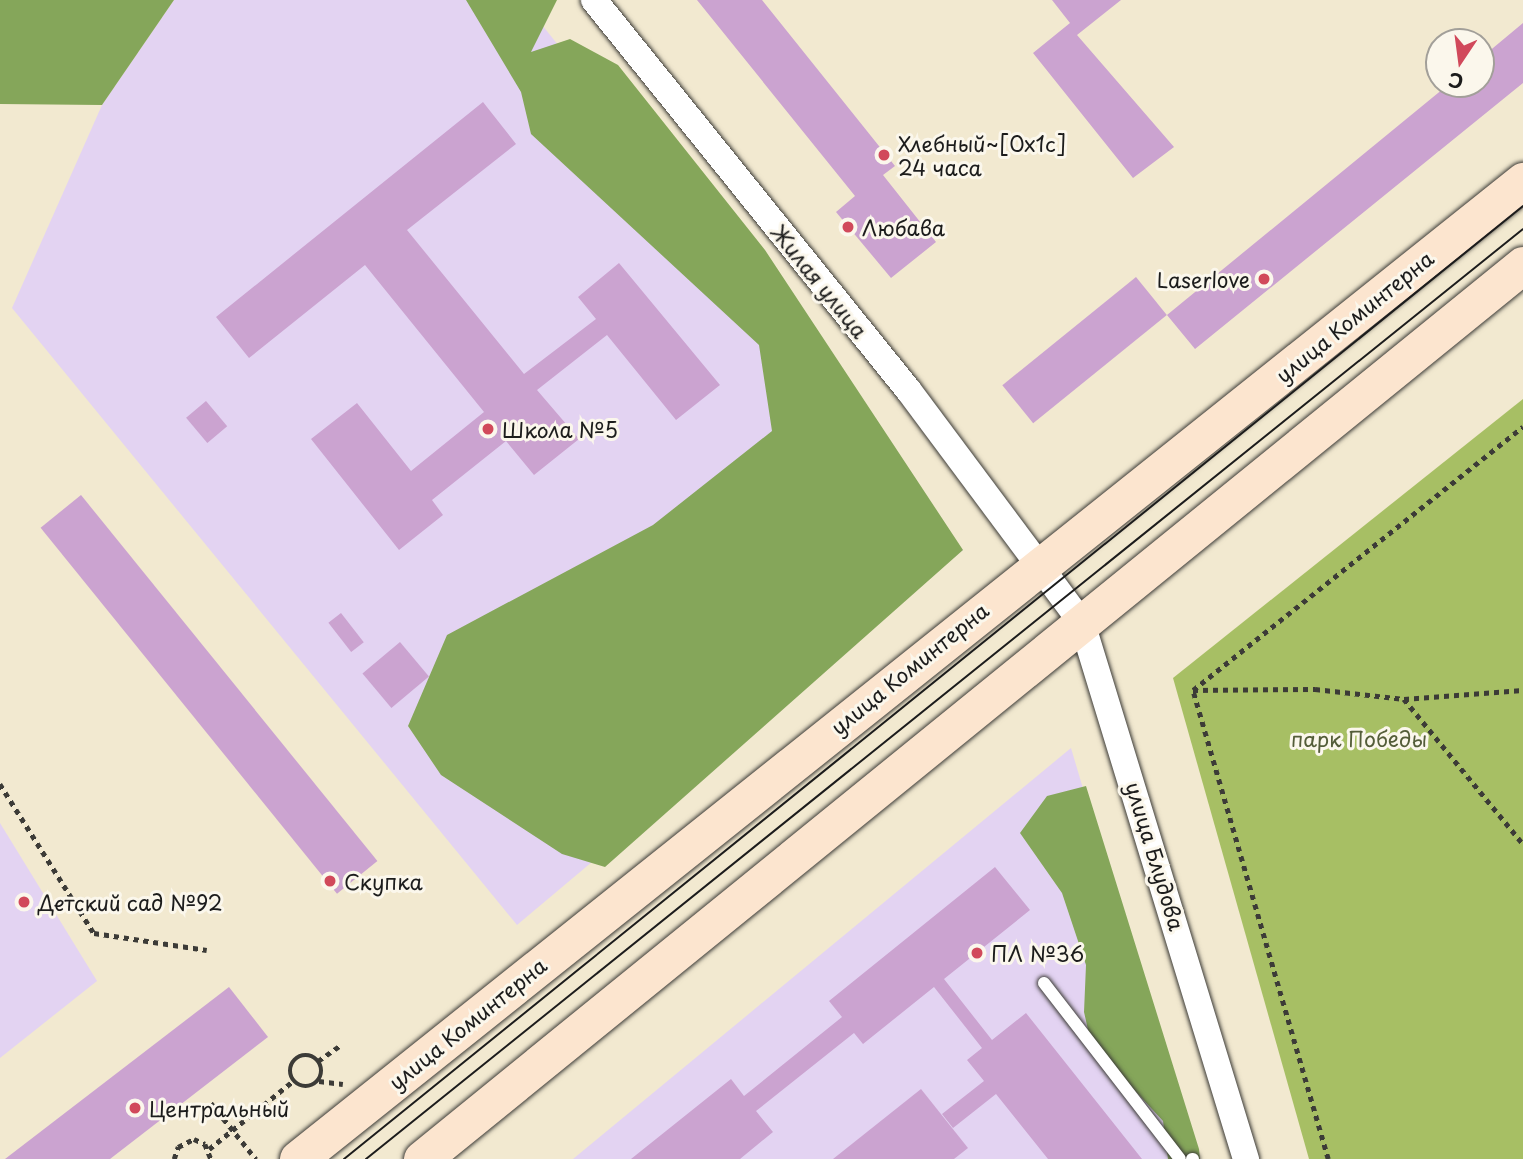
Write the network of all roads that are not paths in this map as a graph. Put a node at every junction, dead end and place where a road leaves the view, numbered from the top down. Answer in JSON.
{"nodes":[{"id":1,"x":594,"y":0,"type":"edge"},
{"id":2,"x":1523,"y":181,"type":"edge"},
{"id":3,"x":1523,"y":265,"type":"edge"},
{"id":4,"x":1039,"y":567,"type":"junction"},
{"id":5,"x":1082,"y":623,"type":"junction"},
{"id":6,"x":1044,"y":983,"type":"dead end"},
{"id":7,"x":298,"y":1159,"type":"edge"},
{"id":8,"x":422,"y":1159,"type":"edge"},
{"id":9,"x":1181,"y":1159,"type":"edge"},
{"id":10,"x":1246,"y":1159,"type":"edge"}],
"edges":[{"from":1,"to":4,"type":"street","name":"Жилая улица"},
{"from":2,"to":4,"type":"street","name":"улица Коминтерна"},
{"from":3,"to":5,"type":"street"},
{"from":4,"to":5,"type":"street","name":"улица Блудова"},
{"from":4,"to":7,"type":"street","name":"улица Коминтерна"},
{"from":5,"to":8,"type":"street"},
{"from":5,"to":10,"type":"street","name":"улица Блудова"},
{"from":6,"to":9,"type":"lane"}]}
